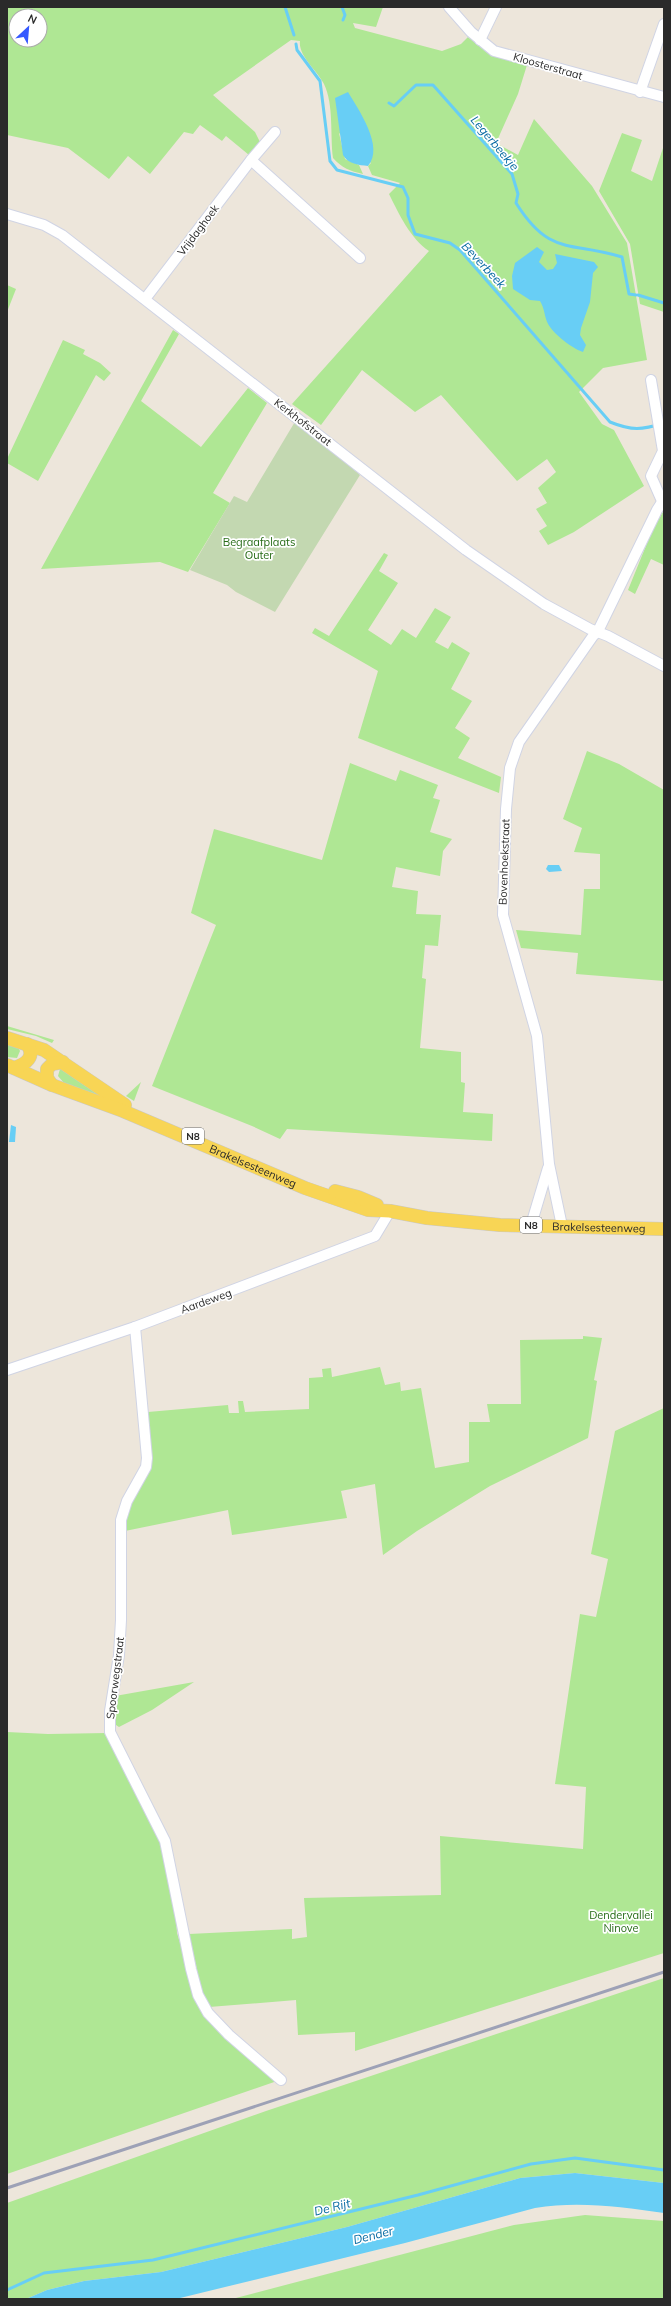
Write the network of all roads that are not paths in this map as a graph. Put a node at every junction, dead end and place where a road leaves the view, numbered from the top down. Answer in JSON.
{"nodes":[{"id":1,"x":449,"y":7,"type":"edge"},
{"id":2,"x":496,"y":7,"type":"edge"},
{"id":3,"x":664,"y":24,"type":"edge"},
{"id":4,"x":480,"y":40,"type":"junction"},
{"id":5,"x":640,"y":92,"type":"junction"},
{"id":6,"x":664,"y":97,"type":"edge"},
{"id":7,"x":275,"y":132,"type":"dead end"},
{"id":8,"x":251,"y":160,"type":"junction"},
{"id":9,"x":7,"y":214,"type":"edge"},
{"id":10,"x":360,"y":258,"type":"dead end"},
{"id":11,"x":145,"y":299,"type":"junction"},
{"id":12,"x":651,"y":380,"type":"dead end"},
{"id":13,"x":663,"y":500,"type":"edge"},
{"id":14,"x":598,"y":631,"type":"junction"},
{"id":15,"x":664,"y":666,"type":"edge"},
{"id":16,"x":7,"y":1038,"type":"edge"},
{"id":17,"x":28,"y":1044,"type":"junction"},
{"id":18,"x":63,"y":1062,"type":"junction"},
{"id":19,"x":11,"y":1066,"type":"edge"},
{"id":20,"x":52,"y":1085,"type":"junction"},
{"id":21,"x":549,"y":1164,"type":"junction"},
{"id":22,"x":390,"y":1211,"type":"junction"},
{"id":23,"x":531,"y":1225,"type":"junction"},
{"id":24,"x":562,"y":1226,"type":"junction"},
{"id":25,"x":664,"y":1229,"type":"edge"},
{"id":26,"x":136,"y":1327,"type":"junction"},
{"id":27,"x":7,"y":1370,"type":"edge"},
{"id":28,"x":281,"y":2080,"type":"dead end"}],
"edges":[{"from":1,"to":4,"type":"street","name":"Kloosterstraat"},
{"from":2,"to":4,"type":"street"},
{"from":3,"to":5,"type":"street"},
{"from":4,"to":5,"type":"street","name":"Kloosterstraat"},
{"from":5,"to":6,"type":"street","name":"Kloosterstraat"},
{"from":7,"to":8,"type":"street","name":"Vrijdaghoek"},
{"from":8,"to":10,"type":"street"},
{"from":8,"to":11,"type":"street","name":"Vrijdaghoek"},
{"from":9,"to":11,"type":"street","name":"Kerkhofstraat"},
{"from":11,"to":14,"type":"street","name":"Kerkhofstraat"},
{"from":12,"to":13,"type":"street"},
{"from":13,"to":14,"type":"street","name":"Bovenhoekstraat"},
{"from":14,"to":15,"type":"street","name":"Kerkhofstraat"},
{"from":14,"to":21,"type":"street","name":"Bovenhoekstraat"},
{"from":16,"to":17,"type":"main road","name":"Brakelsesteenweg","number":"N8"},
{"from":17,"to":18,"type":"main road","name":"Brakelsesteenweg","number":"N8"},
{"from":17,"to":19,"type":"main road","name":"Brakelsesteenweg"},
{"from":18,"to":20,"type":"main road"},
{"from":18,"to":22,"type":"main road","name":"Brakelsesteenweg","number":"N8"},
{"from":19,"to":20,"type":"main road","name":"Brakelsesteenweg","number":"N8"},
{"from":20,"to":22,"type":"main road","name":"Brakelsesteenweg","number":"N8"},
{"from":21,"to":23,"type":"street","name":"Bovenhoekstraat"},
{"from":21,"to":24,"type":"street","name":"Bovenhoekstraat"},
{"from":22,"to":23,"type":"main road","name":"Brakelsesteenweg","number":"N8"},
{"from":22,"to":26,"type":"street","name":"Aardeweg"},
{"from":23,"to":24,"type":"main road","name":"Brakelsesteenweg","number":"N8"},
{"from":24,"to":25,"type":"main road","name":"Brakelsesteenweg","number":"N8"},
{"from":26,"to":27,"type":"street","name":"Aardeweg"},
{"from":26,"to":28,"type":"street","name":"Spoorwegstraat"}]}
